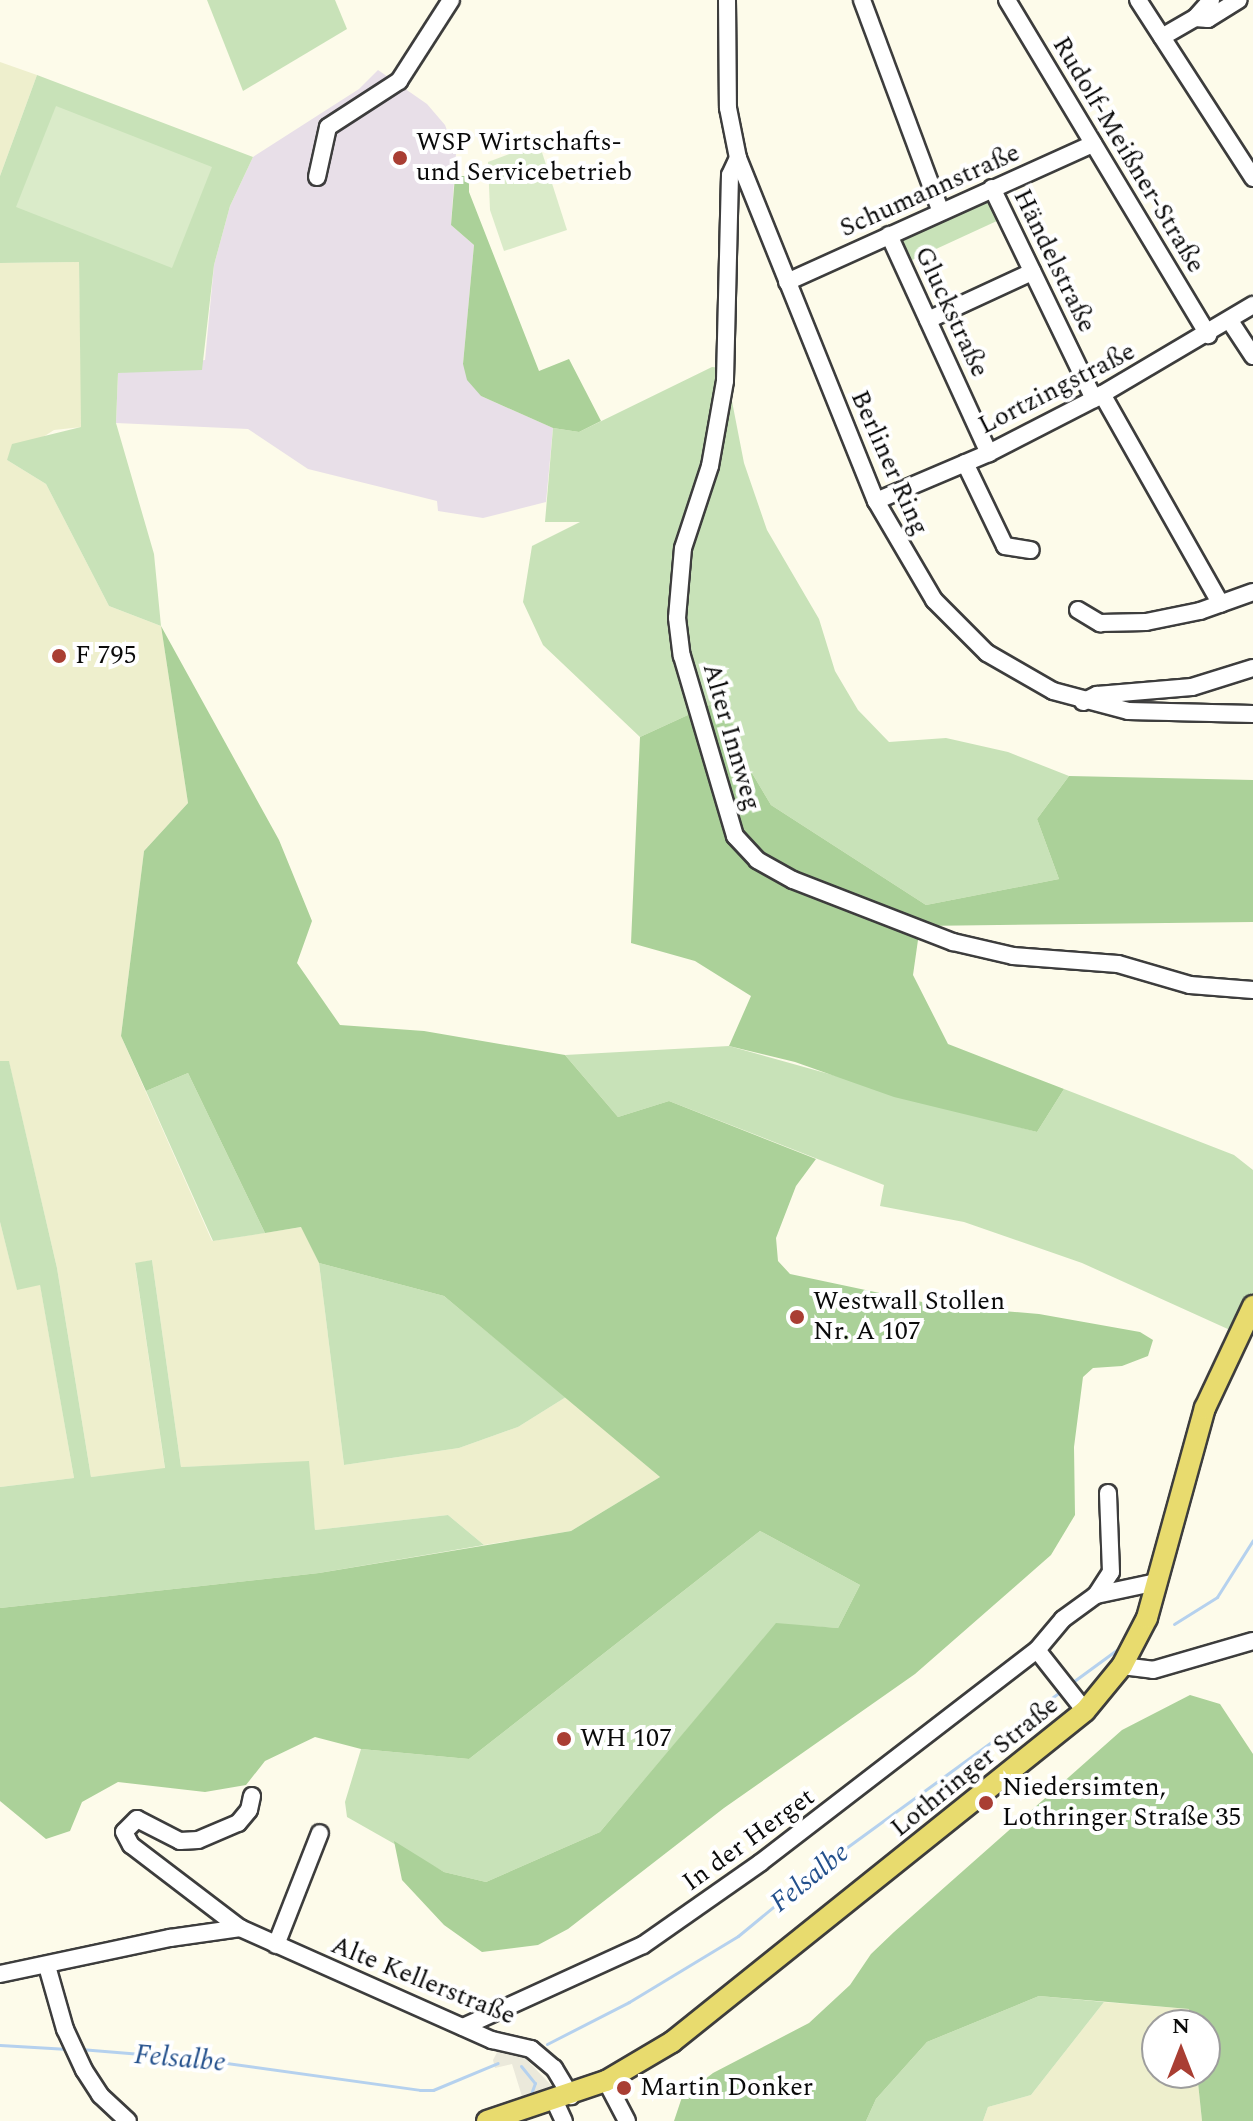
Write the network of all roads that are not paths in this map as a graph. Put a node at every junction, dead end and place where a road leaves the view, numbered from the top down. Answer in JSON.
{"nodes":[{"id":1,"x":451,"y":0,"type":"edge"},
{"id":2,"x":727,"y":0,"type":"edge"},
{"id":3,"x":862,"y":0,"type":"edge"},
{"id":4,"x":1007,"y":0,"type":"edge"},
{"id":5,"x":1138,"y":0,"type":"edge"},
{"id":6,"x":1211,"y":0,"type":"edge"},
{"id":7,"x":1239,"y":0,"type":"edge"},
{"id":8,"x":1195,"y":18,"type":"junction"},
{"id":9,"x":1162,"y":37,"type":"junction"},
{"id":10,"x":1093,"y":144,"type":"junction"},
{"id":11,"x":738,"y":158,"type":"junction"},
{"id":12,"x":317,"y":177,"type":"dead end"},
{"id":13,"x":1253,"y":178,"type":"edge"},
{"id":14,"x":992,"y":188,"type":"junction"},
{"id":15,"x":941,"y":212,"type":"junction"},
{"id":16,"x":889,"y":235,"type":"junction"},
{"id":17,"x":1032,"y":272,"type":"junction"},
{"id":18,"x":787,"y":282,"type":"junction"},
{"id":19,"x":1253,"y":305,"type":"edge"},
{"id":20,"x":928,"y":320,"type":"junction"},
{"id":21,"x":1230,"y":321,"type":"junction"},
{"id":22,"x":1208,"y":335,"type":"junction"},
{"id":23,"x":1253,"y":356,"type":"edge"},
{"id":24,"x":1098,"y":396,"type":"junction"},
{"id":25,"x":989,"y":453,"type":"junction"},
{"id":26,"x":965,"y":463,"type":"junction"},
{"id":27,"x":876,"y":501,"type":"junction"},
{"id":28,"x":1031,"y":550,"type":"dead end"},
{"id":29,"x":1253,"y":592,"type":"edge"},
{"id":30,"x":1221,"y":604,"type":"junction"},
{"id":31,"x":1078,"y":610,"type":"dead end"},
{"id":32,"x":1253,"y":668,"type":"edge"},
{"id":33,"x":1192,"y":687,"type":"junction"},
{"id":34,"x":1083,"y":702,"type":"junction"},
{"id":35,"x":1193,"y":714,"type":"junction"},
{"id":36,"x":1253,"y":714,"type":"edge"},
{"id":37,"x":1253,"y":990,"type":"edge"},
{"id":38,"x":1253,"y":1306,"type":"edge"},
{"id":39,"x":1108,"y":1493,"type":"dead end"},
{"id":40,"x":1157,"y":1582,"type":"junction"},
{"id":41,"x":1096,"y":1595,"type":"junction"},
{"id":42,"x":1253,"y":1641,"type":"edge"},
{"id":43,"x":1037,"y":1650,"type":"junction"},
{"id":44,"x":1122,"y":1666,"type":"junction"},
{"id":45,"x":1085,"y":1711,"type":"junction"},
{"id":46,"x":252,"y":1796,"type":"dead end"},
{"id":47,"x":320,"y":1833,"type":"dead end"},
{"id":48,"x":240,"y":1928,"type":"junction"},
{"id":49,"x":276,"y":1945,"type":"junction"},
{"id":50,"x":47,"y":1966,"type":"junction"},
{"id":51,"x":0,"y":1974,"type":"edge"},
{"id":52,"x":463,"y":2027,"type":"junction"},
{"id":53,"x":606,"y":2081,"type":"junction"},
{"id":54,"x":563,"y":2099,"type":"junction"},
{"id":55,"x":529,"y":2115,"type":"edge"},
{"id":56,"x":128,"y":2121,"type":"edge"},
{"id":57,"x":487,"y":2121,"type":"edge"},
{"id":58,"x":564,"y":2121,"type":"edge"},
{"id":59,"x":627,"y":2121,"type":"edge"}],
"edges":[{"from":1,"to":12,"type":"street"},
{"from":2,"to":11,"type":"street","name":"Berliner Ring"},
{"from":3,"to":15,"type":"street"},
{"from":4,"to":10,"type":"street","name":"Rudolf-Meißner-Straße"},
{"from":5,"to":9,"type":"street"},
{"from":6,"to":8,"type":"street"},
{"from":7,"to":8,"type":"street"},
{"from":8,"to":9,"type":"street"},
{"from":9,"to":13,"type":"street"},
{"from":10,"to":14,"type":"street","name":"Schumannstraße"},
{"from":10,"to":22,"type":"street","name":"Rudolf-Meißner-Straße"},
{"from":11,"to":18,"type":"street","name":"Berliner Ring"},
{"from":11,"to":37,"type":"street","name":"Alter Innweg"},
{"from":14,"to":15,"type":"street","name":"Schumannstraße"},
{"from":14,"to":17,"type":"street","name":"Händelstraße"},
{"from":15,"to":16,"type":"street","name":"Schumannstraße"},
{"from":16,"to":18,"type":"street","name":"Schumannstraße"},
{"from":16,"to":20,"type":"street","name":"Gluckstraße"},
{"from":17,"to":20,"type":"street"},
{"from":17,"to":24,"type":"street","name":"Händelstraße"},
{"from":18,"to":27,"type":"street","name":"Berliner Ring"},
{"from":19,"to":21,"type":"street","name":"Lortzingstraße"},
{"from":20,"to":25,"type":"street","name":"Gluckstraße"},
{"from":21,"to":22,"type":"street","name":"Lortzingstraße"},
{"from":21,"to":23,"type":"street"},
{"from":22,"to":24,"type":"street","name":"Lortzingstraße"},
{"from":24,"to":25,"type":"street","name":"Lortzingstraße"},
{"from":24,"to":30,"type":"street","name":"Händelstraße"},
{"from":25,"to":26,"type":"street","name":"Lortzingstraße"},
{"from":26,"to":27,"type":"street","name":"Lortzingstraße"},
{"from":26,"to":28,"type":"street"},
{"from":27,"to":34,"type":"street","name":"Berliner Ring"},
{"from":29,"to":30,"type":"street"},
{"from":30,"to":31,"type":"street"},
{"from":32,"to":33,"type":"street"},
{"from":33,"to":34,"type":"street"},
{"from":33,"to":35,"type":"street"},
{"from":34,"to":35,"type":"street","name":"Berliner Ring"},
{"from":35,"to":36,"type":"street","name":"Berliner Ring"},
{"from":38,"to":40,"type":"main road","name":"Lothringer Straße"},
{"from":39,"to":41,"type":"street","name":"In der Herget"},
{"from":40,"to":41,"type":"street","name":"In der Herget"},
{"from":40,"to":44,"type":"main road","name":"Lothringer Straße"},
{"from":41,"to":43,"type":"street","name":"In der Herget"},
{"from":42,"to":44,"type":"street"},
{"from":43,"to":45,"type":"street"},
{"from":43,"to":52,"type":"street","name":"In der Herget"},
{"from":44,"to":45,"type":"main road","name":"Lothringer Straße"},
{"from":45,"to":53,"type":"main road","name":"Lothringer Straße"},
{"from":46,"to":48,"type":"street","name":"Alte Kellerstraße"},
{"from":47,"to":49,"type":"street"},
{"from":48,"to":49,"type":"street","name":"Alte Kellerstraße"},
{"from":48,"to":50,"type":"street"},
{"from":49,"to":52,"type":"street","name":"Alte Kellerstraße"},
{"from":50,"to":51,"type":"street"},
{"from":50,"to":56,"type":"street"},
{"from":52,"to":54,"type":"street","name":"Alte Kellerstraße"},
{"from":53,"to":54,"type":"main road","name":"Lothringer Straße"},
{"from":53,"to":59,"type":"street"},
{"from":54,"to":55,"type":"main road","name":"Lothringer Straße"},
{"from":54,"to":58,"type":"street","name":"Alte Kellerstraße"},
{"from":55,"to":57,"type":"main road","name":"Lothringer Straße"}]}
